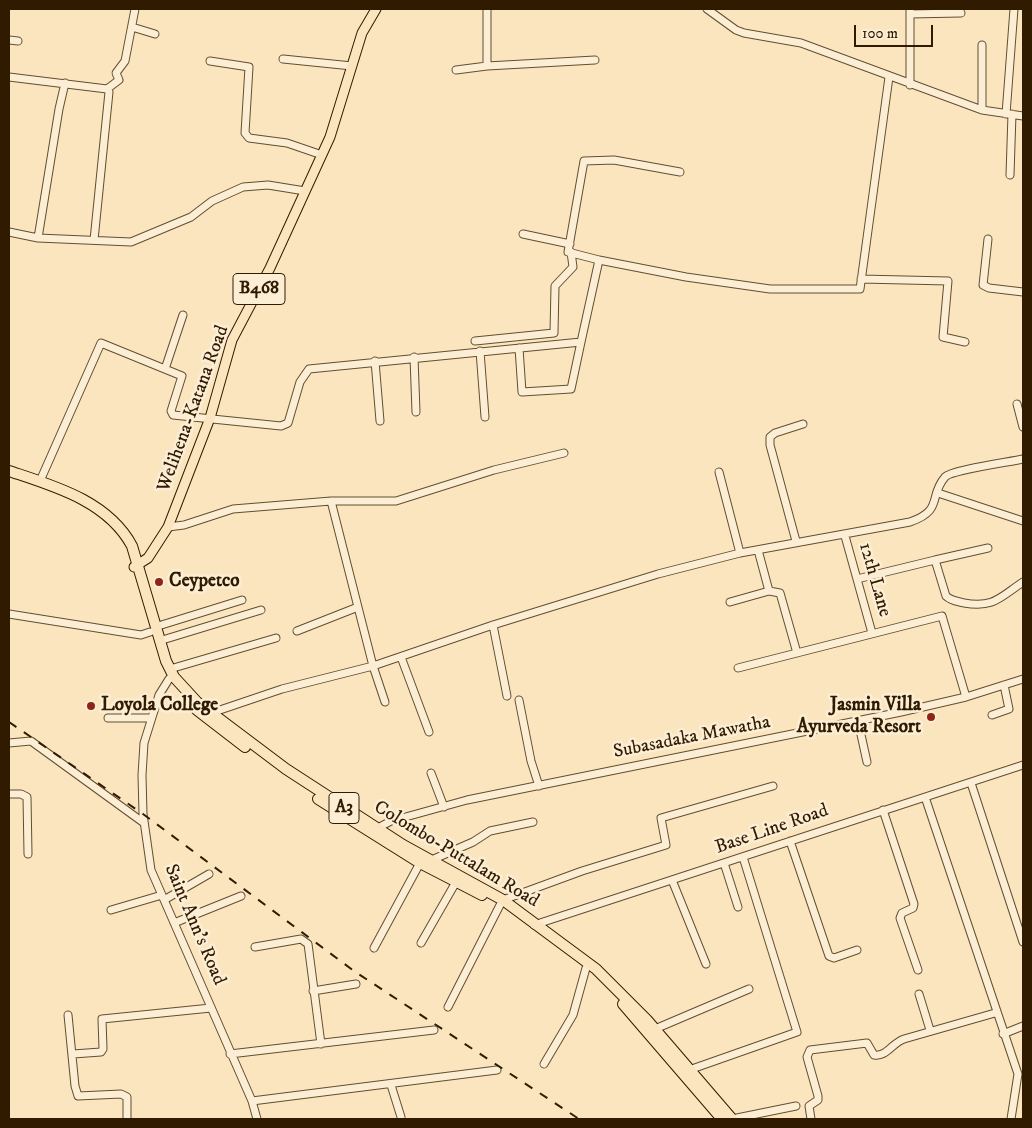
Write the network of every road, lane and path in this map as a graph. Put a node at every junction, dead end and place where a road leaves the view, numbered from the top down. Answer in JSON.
{"nodes":[{"id":1,"x":135,"y":9,"type":"edge"},
{"id":2,"x":376,"y":9,"type":"edge"},
{"id":3,"x":487,"y":9,"type":"edge"},
{"id":4,"x":707,"y":9,"type":"edge"},
{"id":5,"x":1014,"y":9,"type":"edge"},
{"id":6,"x":910,"y":11,"type":"edge"},
{"id":7,"x":961,"y":13,"type":"dead end"},
{"id":8,"x":132,"y":27,"type":"junction"},
{"id":9,"x":155,"y":34,"type":"dead end"},
{"id":10,"x":9,"y":40,"type":"edge"},
{"id":11,"x":18,"y":41,"type":"dead end"},
{"id":12,"x":982,"y":45,"type":"dead end"},
{"id":13,"x":283,"y":59,"type":"dead end"},
{"id":14,"x":210,"y":60,"type":"dead end"},
{"id":15,"x":595,"y":60,"type":"dead end"},
{"id":16,"x":352,"y":66,"type":"junction"},
{"id":17,"x":487,"y":66,"type":"junction"},
{"id":18,"x":456,"y":70,"type":"dead end"},
{"id":19,"x":9,"y":77,"type":"edge"},
{"id":20,"x":889,"y":77,"type":"junction"},
{"id":21,"x":65,"y":83,"type":"junction"},
{"id":22,"x":910,"y":85,"type":"junction"},
{"id":23,"x":107,"y":89,"type":"junction"},
{"id":24,"x":982,"y":110,"type":"junction"},
{"id":25,"x":1009,"y":114,"type":"junction"},
{"id":26,"x":1023,"y":116,"type":"edge"},
{"id":27,"x":322,"y":155,"type":"junction"},
{"id":28,"x":680,"y":172,"type":"dead end"},
{"id":29,"x":1010,"y":175,"type":"dead end"},
{"id":30,"x":305,"y":191,"type":"junction"},
{"id":31,"x":9,"y":232,"type":"edge"},
{"id":32,"x":524,"y":234,"type":"dead end"},
{"id":33,"x":38,"y":238,"type":"junction"},
{"id":34,"x":988,"y":239,"type":"dead end"},
{"id":35,"x":94,"y":240,"type":"junction"},
{"id":36,"x":570,"y":244,"type":"junction"},
{"id":37,"x":571,"y":252,"type":"junction"},
{"id":38,"x":599,"y":260,"type":"junction"},
{"id":39,"x":861,"y":279,"type":"junction"},
{"id":40,"x":1023,"y":292,"type":"edge"},
{"id":41,"x":183,"y":315,"type":"dead end"},
{"id":42,"x":475,"y":341,"type":"dead end"},
{"id":43,"x":581,"y":342,"type":"junction"},
{"id":44,"x":965,"y":342,"type":"dead end"},
{"id":45,"x":518,"y":348,"type":"junction"},
{"id":46,"x":480,"y":351,"type":"junction"},
{"id":47,"x":414,"y":357,"type":"junction"},
{"id":48,"x":375,"y":361,"type":"junction"},
{"id":49,"x":165,"y":369,"type":"junction"},
{"id":50,"x":1017,"y":404,"type":"dead end"},
{"id":51,"x":416,"y":412,"type":"dead end"},
{"id":52,"x":485,"y":416,"type":"dead end"},
{"id":53,"x":210,"y":418,"type":"junction"},
{"id":54,"x":380,"y":421,"type":"dead end"},
{"id":55,"x":803,"y":424,"type":"dead end"},
{"id":56,"x":1023,"y":427,"type":"edge"},
{"id":57,"x":564,"y":453,"type":"dead end"},
{"id":58,"x":1023,"y":459,"type":"edge"},
{"id":59,"x":9,"y":471,"type":"edge"},
{"id":60,"x":719,"y":472,"type":"dead end"},
{"id":61,"x":9,"y":477,"type":"edge"},
{"id":62,"x":40,"y":481,"type":"junction"},
{"id":63,"x":938,"y":493,"type":"junction"},
{"id":64,"x":331,"y":501,"type":"junction"},
{"id":65,"x":1023,"y":521,"type":"edge"},
{"id":66,"x":168,"y":527,"type":"junction"},
{"id":67,"x":845,"y":536,"type":"junction"},
{"id":68,"x":796,"y":542,"type":"junction"},
{"id":69,"x":988,"y":548,"type":"dead end"},
{"id":70,"x":758,"y":550,"type":"junction"},
{"id":71,"x":740,"y":553,"type":"junction"},
{"id":72,"x":935,"y":560,"type":"junction"},
{"id":73,"x":136,"y":566,"type":"junction"},
{"id":74,"x":857,"y":579,"type":"junction"},
{"id":75,"x":1023,"y":582,"type":"edge"},
{"id":76,"x":769,"y":591,"type":"junction"},
{"id":77,"x":242,"y":600,"type":"dead end"},
{"id":78,"x":730,"y":602,"type":"dead end"},
{"id":79,"x":358,"y":607,"type":"junction"},
{"id":80,"x":261,"y":610,"type":"dead end"},
{"id":81,"x":9,"y":614,"type":"edge"},
{"id":82,"x":493,"y":625,"type":"junction"},
{"id":83,"x":152,"y":629,"type":"junction"},
{"id":84,"x":296,"y":631,"type":"dead end"},
{"id":85,"x":872,"y":633,"type":"junction"},
{"id":86,"x":276,"y":638,"type":"dead end"},
{"id":87,"x":159,"y":641,"type":"junction"},
{"id":88,"x":797,"y":653,"type":"junction"},
{"id":89,"x":401,"y":657,"type":"junction"},
{"id":90,"x":373,"y":666,"type":"junction"},
{"id":91,"x":738,"y":668,"type":"dead end"},
{"id":92,"x":170,"y":674,"type":"junction"},
{"id":93,"x":1023,"y":679,"type":"edge"},
{"id":94,"x":1004,"y":685,"type":"junction"},
{"id":95,"x":506,"y":696,"type":"dead end"},
{"id":96,"x":966,"y":697,"type":"junction"},
{"id":97,"x":519,"y":700,"type":"dead end"},
{"id":98,"x":386,"y":702,"type":"dead end"},
{"id":99,"x":211,"y":713,"type":"junction"},
{"id":100,"x":992,"y":715,"type":"dead end"},
{"id":101,"x":108,"y":718,"type":"dead end"},
{"id":102,"x":151,"y":718,"type":"junction"},
{"id":103,"x":858,"y":721,"type":"junction"},
{"id":104,"x":429,"y":732,"type":"dead end"},
{"id":105,"x":9,"y":743,"type":"edge"},
{"id":106,"x":867,"y":762,"type":"dead end"},
{"id":107,"x":1023,"y":765,"type":"edge"},
{"id":108,"x":431,"y":773,"type":"dead end"},
{"id":109,"x":970,"y":783,"type":"junction"},
{"id":110,"x":539,"y":786,"type":"junction"},
{"id":111,"x":773,"y":786,"type":"dead end"},
{"id":112,"x":9,"y":794,"type":"edge"},
{"id":113,"x":925,"y":796,"type":"junction"},
{"id":114,"x":444,"y":807,"type":"junction"},
{"id":115,"x":883,"y":810,"type":"junction"},
{"id":116,"x":533,"y":822,"type":"dead end"},
{"id":117,"x":144,"y":823,"type":"junction"},
{"id":118,"x":373,"y":831,"type":"junction"},
{"id":119,"x":790,"y":841,"type":"junction"},
{"id":120,"x":28,"y":854,"type":"dead end"},
{"id":121,"x":743,"y":857,"type":"junction"},
{"id":122,"x":424,"y":863,"type":"junction"},
{"id":123,"x":724,"y":863,"type":"junction"},
{"id":124,"x":209,"y":874,"type":"dead end"},
{"id":125,"x":672,"y":880,"type":"junction"},
{"id":126,"x":456,"y":882,"type":"junction"},
{"id":127,"x":241,"y":896,"type":"dead end"},
{"id":128,"x":163,"y":897,"type":"junction"},
{"id":129,"x":501,"y":902,"type":"junction"},
{"id":130,"x":738,"y":907,"type":"dead end"},
{"id":131,"x":111,"y":910,"type":"dead end"},
{"id":132,"x":174,"y":923,"type":"junction"},
{"id":133,"x":535,"y":925,"type":"junction"},
{"id":134,"x":1023,"y":942,"type":"edge"},
{"id":135,"x":421,"y":943,"type":"dead end"},
{"id":136,"x":256,"y":947,"type":"dead end"},
{"id":137,"x":374,"y":948,"type":"dead end"},
{"id":138,"x":857,"y":950,"type":"dead end"},
{"id":139,"x":706,"y":964,"type":"dead end"},
{"id":140,"x":586,"y":968,"type":"junction"},
{"id":141,"x":918,"y":970,"type":"dead end"},
{"id":142,"x":356,"y":984,"type":"dead end"},
{"id":143,"x":749,"y":989,"type":"dead end"},
{"id":144,"x":314,"y":990,"type":"junction"},
{"id":145,"x":919,"y":994,"type":"dead end"},
{"id":146,"x":448,"y":1006,"type":"dead end"},
{"id":147,"x":211,"y":1008,"type":"junction"},
{"id":148,"x":995,"y":1013,"type":"junction"},
{"id":149,"x":68,"y":1015,"type":"dead end"},
{"id":150,"x":1023,"y":1026,"type":"edge"},
{"id":151,"x":655,"y":1029,"type":"junction"},
{"id":152,"x":434,"y":1030,"type":"dead end"},
{"id":153,"x":930,"y":1030,"type":"junction"},
{"id":154,"x":1003,"y":1034,"type":"junction"},
{"id":155,"x":320,"y":1044,"type":"junction"},
{"id":156,"x":73,"y":1054,"type":"junction"},
{"id":157,"x":230,"y":1054,"type":"junction"},
{"id":158,"x":544,"y":1064,"type":"dead end"},
{"id":159,"x":497,"y":1070,"type":"dead end"},
{"id":160,"x":689,"y":1070,"type":"junction"},
{"id":161,"x":391,"y":1085,"type":"junction"},
{"id":162,"x":252,"y":1102,"type":"junction"},
{"id":163,"x":796,"y":1106,"type":"dead end"},
{"id":164,"x":400,"y":1117,"type":"dead end"},
{"id":165,"x":127,"y":1119,"type":"edge"},
{"id":166,"x":257,"y":1119,"type":"edge"},
{"id":167,"x":722,"y":1119,"type":"edge"},
{"id":168,"x":732,"y":1119,"type":"edge"},
{"id":169,"x":811,"y":1119,"type":"edge"},
{"id":170,"x":1011,"y":1119,"type":"edge"}],
"edges":[{"from":1,"to":8,"type":"street"},
{"from":2,"to":16,"type":"main road","name":"Welihena-Katana Road","number":"B468"},
{"from":3,"to":17,"type":"street"},
{"from":4,"to":20,"type":"street"},
{"from":5,"to":25,"type":"street"},
{"from":6,"to":7,"type":"street"},
{"from":6,"to":22,"type":"street"},
{"from":8,"to":9,"type":"street"},
{"from":8,"to":23,"type":"street"},
{"from":10,"to":11,"type":"street"},
{"from":12,"to":24,"type":"street"},
{"from":13,"to":16,"type":"street"},
{"from":14,"to":27,"type":"street"},
{"from":15,"to":17,"type":"street"},
{"from":16,"to":27,"type":"main road","name":"Welihena-Katana Road","number":"B468"},
{"from":17,"to":18,"type":"street"},
{"from":19,"to":21,"type":"street"},
{"from":20,"to":22,"type":"street"},
{"from":20,"to":39,"type":"street"},
{"from":21,"to":23,"type":"street"},
{"from":21,"to":33,"type":"street"},
{"from":22,"to":24,"type":"street"},
{"from":23,"to":35,"type":"street"},
{"from":24,"to":25,"type":"street"},
{"from":25,"to":26,"type":"street"},
{"from":25,"to":29,"type":"street"},
{"from":27,"to":30,"type":"main road","name":"Welihena-Katana Road","number":"B468"},
{"from":28,"to":36,"type":"street"},
{"from":30,"to":35,"type":"street"},
{"from":30,"to":53,"type":"main road","name":"Welihena-Katana Road","number":"B468"},
{"from":31,"to":33,"type":"street"},
{"from":32,"to":36,"type":"street"},
{"from":33,"to":35,"type":"street"},
{"from":34,"to":40,"type":"street"},
{"from":36,"to":37,"type":"street"},
{"from":37,"to":38,"type":"street"},
{"from":37,"to":42,"type":"street"},
{"from":38,"to":39,"type":"street"},
{"from":38,"to":43,"type":"street"},
{"from":39,"to":44,"type":"street"},
{"from":41,"to":49,"type":"street"},
{"from":43,"to":45,"type":"street"},
{"from":43,"to":45,"type":"street"},
{"from":45,"to":46,"type":"street"},
{"from":46,"to":47,"type":"street"},
{"from":46,"to":52,"type":"street"},
{"from":47,"to":48,"type":"street"},
{"from":47,"to":51,"type":"street"},
{"from":48,"to":53,"type":"street"},
{"from":48,"to":54,"type":"street"},
{"from":49,"to":53,"type":"street"},
{"from":49,"to":62,"type":"street"},
{"from":50,"to":56,"type":"street"},
{"from":53,"to":66,"type":"main road","name":"Welihena-Katana Road","number":"B468"},
{"from":55,"to":68,"type":"street"},
{"from":57,"to":64,"type":"street"},
{"from":58,"to":63,"type":"street"},
{"from":59,"to":62,"type":"highway","name":"Colombo-Puttalam Road","number":"A3"},
{"from":60,"to":71,"type":"street"},
{"from":61,"to":73,"type":"highway","name":"Colombo-Puttalam Road","number":"A3"},
{"from":62,"to":73,"type":"highway","name":"Colombo-Puttalam Road","number":"A3"},
{"from":63,"to":65,"type":"street"},
{"from":63,"to":67,"type":"street"},
{"from":64,"to":66,"type":"street"},
{"from":64,"to":79,"type":"street"},
{"from":66,"to":73,"type":"main road","name":"Welihena-Katana Road","number":"B468"},
{"from":67,"to":68,"type":"street"},
{"from":67,"to":74,"type":"street","name":"12th Lane"},
{"from":68,"to":70,"type":"street"},
{"from":69,"to":72,"type":"street"},
{"from":70,"to":71,"type":"street"},
{"from":70,"to":76,"type":"street"},
{"from":71,"to":82,"type":"street"},
{"from":72,"to":74,"type":"street"},
{"from":72,"to":75,"type":"street"},
{"from":73,"to":83,"type":"highway","name":"Colombo-Puttalam Road","number":"A3"},
{"from":74,"to":85,"type":"street","name":"12th Lane"},
{"from":76,"to":78,"type":"street"},
{"from":76,"to":88,"type":"street"},
{"from":77,"to":83,"type":"street"},
{"from":79,"to":84,"type":"street"},
{"from":79,"to":90,"type":"street"},
{"from":80,"to":87,"type":"street"},
{"from":81,"to":83,"type":"street"},
{"from":82,"to":89,"type":"street"},
{"from":82,"to":95,"type":"street"},
{"from":83,"to":87,"type":"highway","name":"Colombo-Puttalam Road","number":"A3"},
{"from":83,"to":92,"type":"highway","name":"Colombo-Puttalam Road","number":"A3"},
{"from":85,"to":88,"type":"street"},
{"from":85,"to":96,"type":"street"},
{"from":86,"to":92,"type":"street"},
{"from":87,"to":92,"type":"highway","name":"Colombo-Puttalam Road","number":"A3"},
{"from":88,"to":91,"type":"street"},
{"from":89,"to":90,"type":"street"},
{"from":89,"to":104,"type":"street"},
{"from":90,"to":98,"type":"street"},
{"from":90,"to":99,"type":"street"},
{"from":92,"to":99,"type":"highway","name":"Colombo-Puttalam Road","number":"A3"},
{"from":92,"to":102,"type":"street","name":"Saint Ann's Road"},
{"from":92,"to":118,"type":"highway","name":"Colombo-Puttalam Road","number":"A3"},
{"from":93,"to":94,"type":"street","name":"Subasadaka Mawatha"},
{"from":94,"to":96,"type":"street","name":"Subasadaka Mawatha"},
{"from":94,"to":100,"type":"street"},
{"from":96,"to":103,"type":"street","name":"Subasadaka Mawatha"},
{"from":97,"to":110,"type":"street"},
{"from":99,"to":118,"type":"highway","name":"Colombo-Puttalam Road","number":"A3"},
{"from":101,"to":102,"type":"street"},
{"from":102,"to":117,"type":"street","name":"Saint Ann's Road"},
{"from":103,"to":106,"type":"street"},
{"from":103,"to":110,"type":"street","name":"Subasadaka Mawatha"},
{"from":105,"to":117,"type":"street"},
{"from":107,"to":109,"type":"street","name":"Base Line Road"},
{"from":108,"to":114,"type":"street"},
{"from":109,"to":113,"type":"street","name":"Base Line Road"},
{"from":109,"to":134,"type":"street"},
{"from":110,"to":114,"type":"street","name":"Subasadaka Mawatha"},
{"from":111,"to":129,"type":"street"},
{"from":112,"to":120,"type":"street"},
{"from":113,"to":115,"type":"street","name":"Base Line Road"},
{"from":113,"to":148,"type":"street"},
{"from":114,"to":118,"type":"street","name":"Subasadaka Mawatha"},
{"from":115,"to":119,"type":"street","name":"Base Line Road"},
{"from":115,"to":141,"type":"street"},
{"from":116,"to":122,"type":"street"},
{"from":117,"to":128,"type":"street","name":"Saint Ann's Road"},
{"from":118,"to":122,"type":"highway","name":"Colombo-Puttalam Road","number":"A3"},
{"from":119,"to":121,"type":"street","name":"Base Line Road"},
{"from":119,"to":138,"type":"street"},
{"from":121,"to":123,"type":"street","name":"Base Line Road"},
{"from":121,"to":160,"type":"street"},
{"from":122,"to":126,"type":"highway","name":"Colombo-Puttalam Road","number":"A3"},
{"from":122,"to":129,"type":"highway","name":"Colombo-Puttalam Road","number":"A3"},
{"from":122,"to":137,"type":"street"},
{"from":123,"to":125,"type":"street","name":"Base Line Road"},
{"from":123,"to":130,"type":"street"},
{"from":124,"to":128,"type":"street"},
{"from":125,"to":133,"type":"street","name":"Base Line Road"},
{"from":125,"to":139,"type":"street"},
{"from":126,"to":129,"type":"highway","name":"Colombo-Puttalam Road","number":"A3"},
{"from":126,"to":135,"type":"street"},
{"from":127,"to":132,"type":"street"},
{"from":128,"to":131,"type":"street"},
{"from":128,"to":132,"type":"street","name":"Saint Ann's Road"},
{"from":129,"to":133,"type":"highway","name":"Colombo-Puttalam Road","number":"A3"},
{"from":129,"to":146,"type":"street"},
{"from":132,"to":147,"type":"street","name":"Saint Ann's Road"},
{"from":133,"to":140,"type":"highway","name":"Colombo-Puttalam Road","number":"A3"},
{"from":133,"to":151,"type":"highway","name":"Colombo-Puttalam Road","number":"A3"},
{"from":136,"to":144,"type":"street"},
{"from":140,"to":158,"type":"street"},
{"from":140,"to":167,"type":"highway","name":"Colombo-Puttalam Road","number":"A3"},
{"from":142,"to":144,"type":"street"},
{"from":143,"to":151,"type":"street"},
{"from":144,"to":155,"type":"street"},
{"from":145,"to":153,"type":"street"},
{"from":147,"to":156,"type":"street"},
{"from":147,"to":157,"type":"street","name":"Saint Ann's Road"},
{"from":148,"to":153,"type":"street"},
{"from":148,"to":154,"type":"street"},
{"from":149,"to":156,"type":"street"},
{"from":150,"to":154,"type":"street"},
{"from":151,"to":160,"type":"highway","name":"Colombo-Puttalam Road","number":"A3"},
{"from":152,"to":155,"type":"street"},
{"from":153,"to":169,"type":"street"},
{"from":154,"to":170,"type":"street"},
{"from":155,"to":157,"type":"street"},
{"from":156,"to":165,"type":"street"},
{"from":157,"to":162,"type":"street","name":"Saint Ann's Road"},
{"from":159,"to":161,"type":"street"},
{"from":160,"to":168,"type":"highway","name":"Colombo-Puttalam Road","number":"A3"},
{"from":161,"to":162,"type":"street"},
{"from":161,"to":164,"type":"street"},
{"from":162,"to":166,"type":"street","name":"Saint Ann's Road"},
{"from":163,"to":168,"type":"street"}]}
